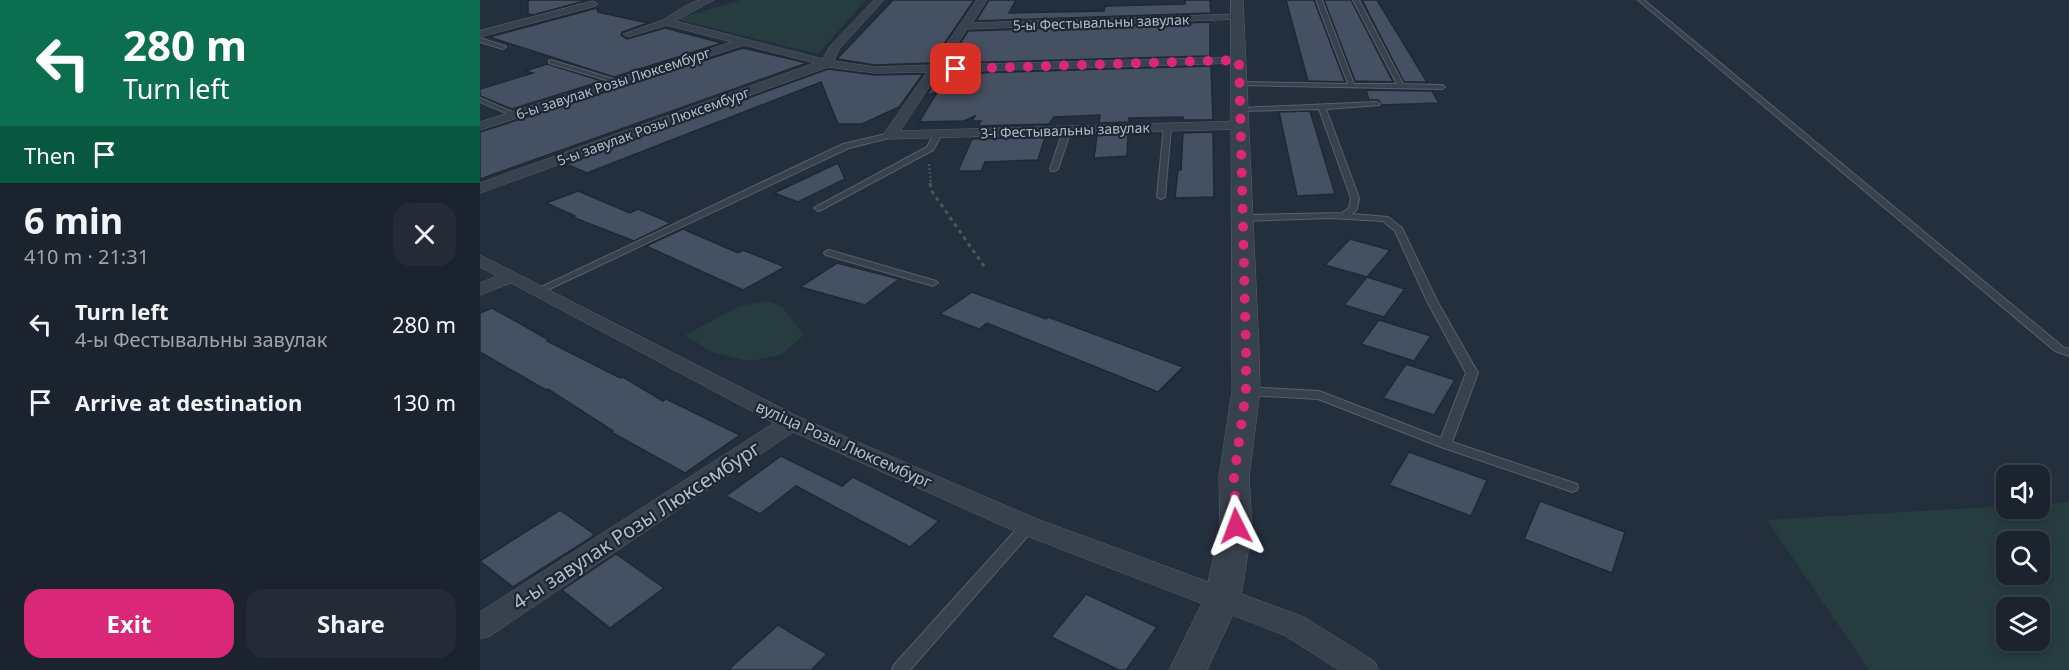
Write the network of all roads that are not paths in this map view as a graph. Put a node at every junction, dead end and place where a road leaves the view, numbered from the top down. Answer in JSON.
{"nodes":[{"id":1,"x":578,"y":0,"type":"edge"},
{"id":2,"x":709,"y":0,"type":"edge"},
{"id":3,"x":879,"y":0,"type":"edge"},
{"id":4,"x":982,"y":0,"type":"edge"},
{"id":5,"x":1319,"y":0,"type":"edge"},
{"id":6,"x":1356,"y":0,"type":"edge"},
{"id":7,"x":1641,"y":0,"type":"edge"},
{"id":8,"x":1238,"y":9,"type":"edge"},
{"id":9,"x":667,"y":22,"type":"junction"},
{"id":10,"x":964,"y":26,"type":"junction"},
{"id":11,"x":480,"y":34,"type":"edge"},
{"id":12,"x":628,"y":34,"type":"dead end"},
{"id":13,"x":480,"y":40,"type":"edge"},
{"id":14,"x":746,"y":41,"type":"junction"},
{"id":15,"x":503,"y":47,"type":"dead end"},
{"id":16,"x":1239,"y":60,"type":"junction"},
{"id":17,"x":551,"y":62,"type":"dead end"},
{"id":18,"x":827,"y":63,"type":"junction"},
{"id":19,"x":933,"y":70,"type":"junction"},
{"id":20,"x":618,"y":82,"type":"junction"},
{"id":21,"x":1240,"y":84,"type":"junction"},
{"id":22,"x":1352,"y":86,"type":"junction"},
{"id":23,"x":1401,"y":86,"type":"junction"},
{"id":24,"x":1442,"y":87,"type":"dead end"},
{"id":25,"x":480,"y":100,"type":"edge"},
{"id":26,"x":1377,"y":105,"type":"dead end"},
{"id":27,"x":1322,"y":107,"type":"junction"},
{"id":28,"x":515,"y":115,"type":"junction"},
{"id":29,"x":1241,"y":117,"type":"junction"},
{"id":30,"x":480,"y":126,"type":"edge"},
{"id":31,"x":1167,"y":127,"type":"junction"},
{"id":32,"x":1067,"y":130,"type":"junction"},
{"id":33,"x":938,"y":134,"type":"junction"},
{"id":34,"x":890,"y":135,"type":"junction"},
{"id":35,"x":1054,"y":169,"type":"dead end"},
{"id":36,"x":480,"y":188,"type":"edge"},
{"id":37,"x":1161,"y":197,"type":"dead end"},
{"id":38,"x":818,"y":208,"type":"dead end"},
{"id":39,"x":1344,"y":216,"type":"junction"},
{"id":40,"x":1245,"y":218,"type":"junction"},
{"id":41,"x":829,"y":253,"type":"dead end"},
{"id":42,"x":480,"y":260,"type":"edge"},
{"id":43,"x":510,"y":277,"type":"junction"},
{"id":44,"x":933,"y":283,"type":"dead end"},
{"id":45,"x":480,"y":290,"type":"edge"},
{"id":46,"x":540,"y":290,"type":"junction"},
{"id":47,"x":2069,"y":353,"type":"edge"},
{"id":48,"x":1246,"y":391,"type":"junction"},
{"id":49,"x":791,"y":422,"type":"junction"},
{"id":50,"x":1445,"y":444,"type":"junction"},
{"id":51,"x":1572,"y":487,"type":"dead end"},
{"id":52,"x":1028,"y":526,"type":"junction"},
{"id":53,"x":1223,"y":597,"type":"junction"},
{"id":54,"x":480,"y":627,"type":"edge"},
{"id":55,"x":900,"y":670,"type":"edge"},
{"id":56,"x":1188,"y":670,"type":"edge"},
{"id":57,"x":1364,"y":670,"type":"edge"}],
"edges":[{"from":1,"to":11,"type":"street"},
{"from":2,"to":9,"type":"street"},
{"from":3,"to":18,"type":"street"},
{"from":4,"to":10,"type":"street"},
{"from":5,"to":22,"type":"lane"},
{"from":6,"to":23,"type":"lane"},
{"from":7,"to":47,"type":"lane"},
{"from":8,"to":10,"type":"street","name":"5-ы Фестывальны завулак"},
{"from":8,"to":16,"type":"street"},
{"from":9,"to":12,"type":"street"},
{"from":9,"to":14,"type":"street"},
{"from":10,"to":19,"type":"street"},
{"from":13,"to":15,"type":"lane"},
{"from":14,"to":18,"type":"street"},
{"from":14,"to":20,"type":"street","name":"6-ы завулак Розы Люксембург"},
{"from":16,"to":19,"type":"street"},
{"from":16,"to":21,"type":"street"},
{"from":17,"to":20,"type":"lane"},
{"from":18,"to":19,"type":"street"},
{"from":18,"to":36,"type":"street","name":"5-ы завулак Розы Люксембург"},
{"from":19,"to":34,"type":"street"},
{"from":20,"to":28,"type":"street","name":"6-ы завулак Розы Люксембург"},
{"from":21,"to":22,"type":"lane"},
{"from":21,"to":29,"type":"street"},
{"from":22,"to":23,"type":"lane"},
{"from":23,"to":24,"type":"lane"},
{"from":25,"to":28,"type":"lane"},
{"from":26,"to":27,"type":"lane"},
{"from":27,"to":29,"type":"lane"},
{"from":27,"to":39,"type":"lane"},
{"from":28,"to":30,"type":"street","name":"6-ы завулак Розы Люксембург"},
{"from":29,"to":31,"type":"street","name":"3-і Фестывальны завулак"},
{"from":29,"to":40,"type":"street"},
{"from":31,"to":32,"type":"street","name":"3-і Фестывальны завулак"},
{"from":31,"to":37,"type":"lane"},
{"from":32,"to":33,"type":"street","name":"3-і Фестывальны завулак"},
{"from":32,"to":35,"type":"lane"},
{"from":33,"to":34,"type":"street","name":"3-і Фестывальны завулак"},
{"from":33,"to":38,"type":"lane"},
{"from":34,"to":46,"type":"lane"},
{"from":39,"to":40,"type":"lane"},
{"from":39,"to":50,"type":"lane"},
{"from":40,"to":48,"type":"street"},
{"from":41,"to":44,"type":"lane"},
{"from":42,"to":43,"type":"street","name":"вуліца Розы Люксембург"},
{"from":43,"to":45,"type":"street"},
{"from":43,"to":46,"type":"street","name":"вуліца Розы Люксембург"},
{"from":46,"to":49,"type":"street","name":"вуліца Розы Люксембург"},
{"from":48,"to":50,"type":"lane"},
{"from":48,"to":53,"type":"street"},
{"from":49,"to":52,"type":"street","name":"вуліца Розы Люксембург"},
{"from":49,"to":54,"type":"street","name":"4-ы завулак Розы Люксембург"},
{"from":50,"to":51,"type":"lane"},
{"from":52,"to":53,"type":"street","name":"вуліца Розы Люксембург"},
{"from":52,"to":55,"type":"lane"},
{"from":53,"to":56,"type":"street"},
{"from":53,"to":57,"type":"street","name":"вуліца Розы Люксембург"}]}
